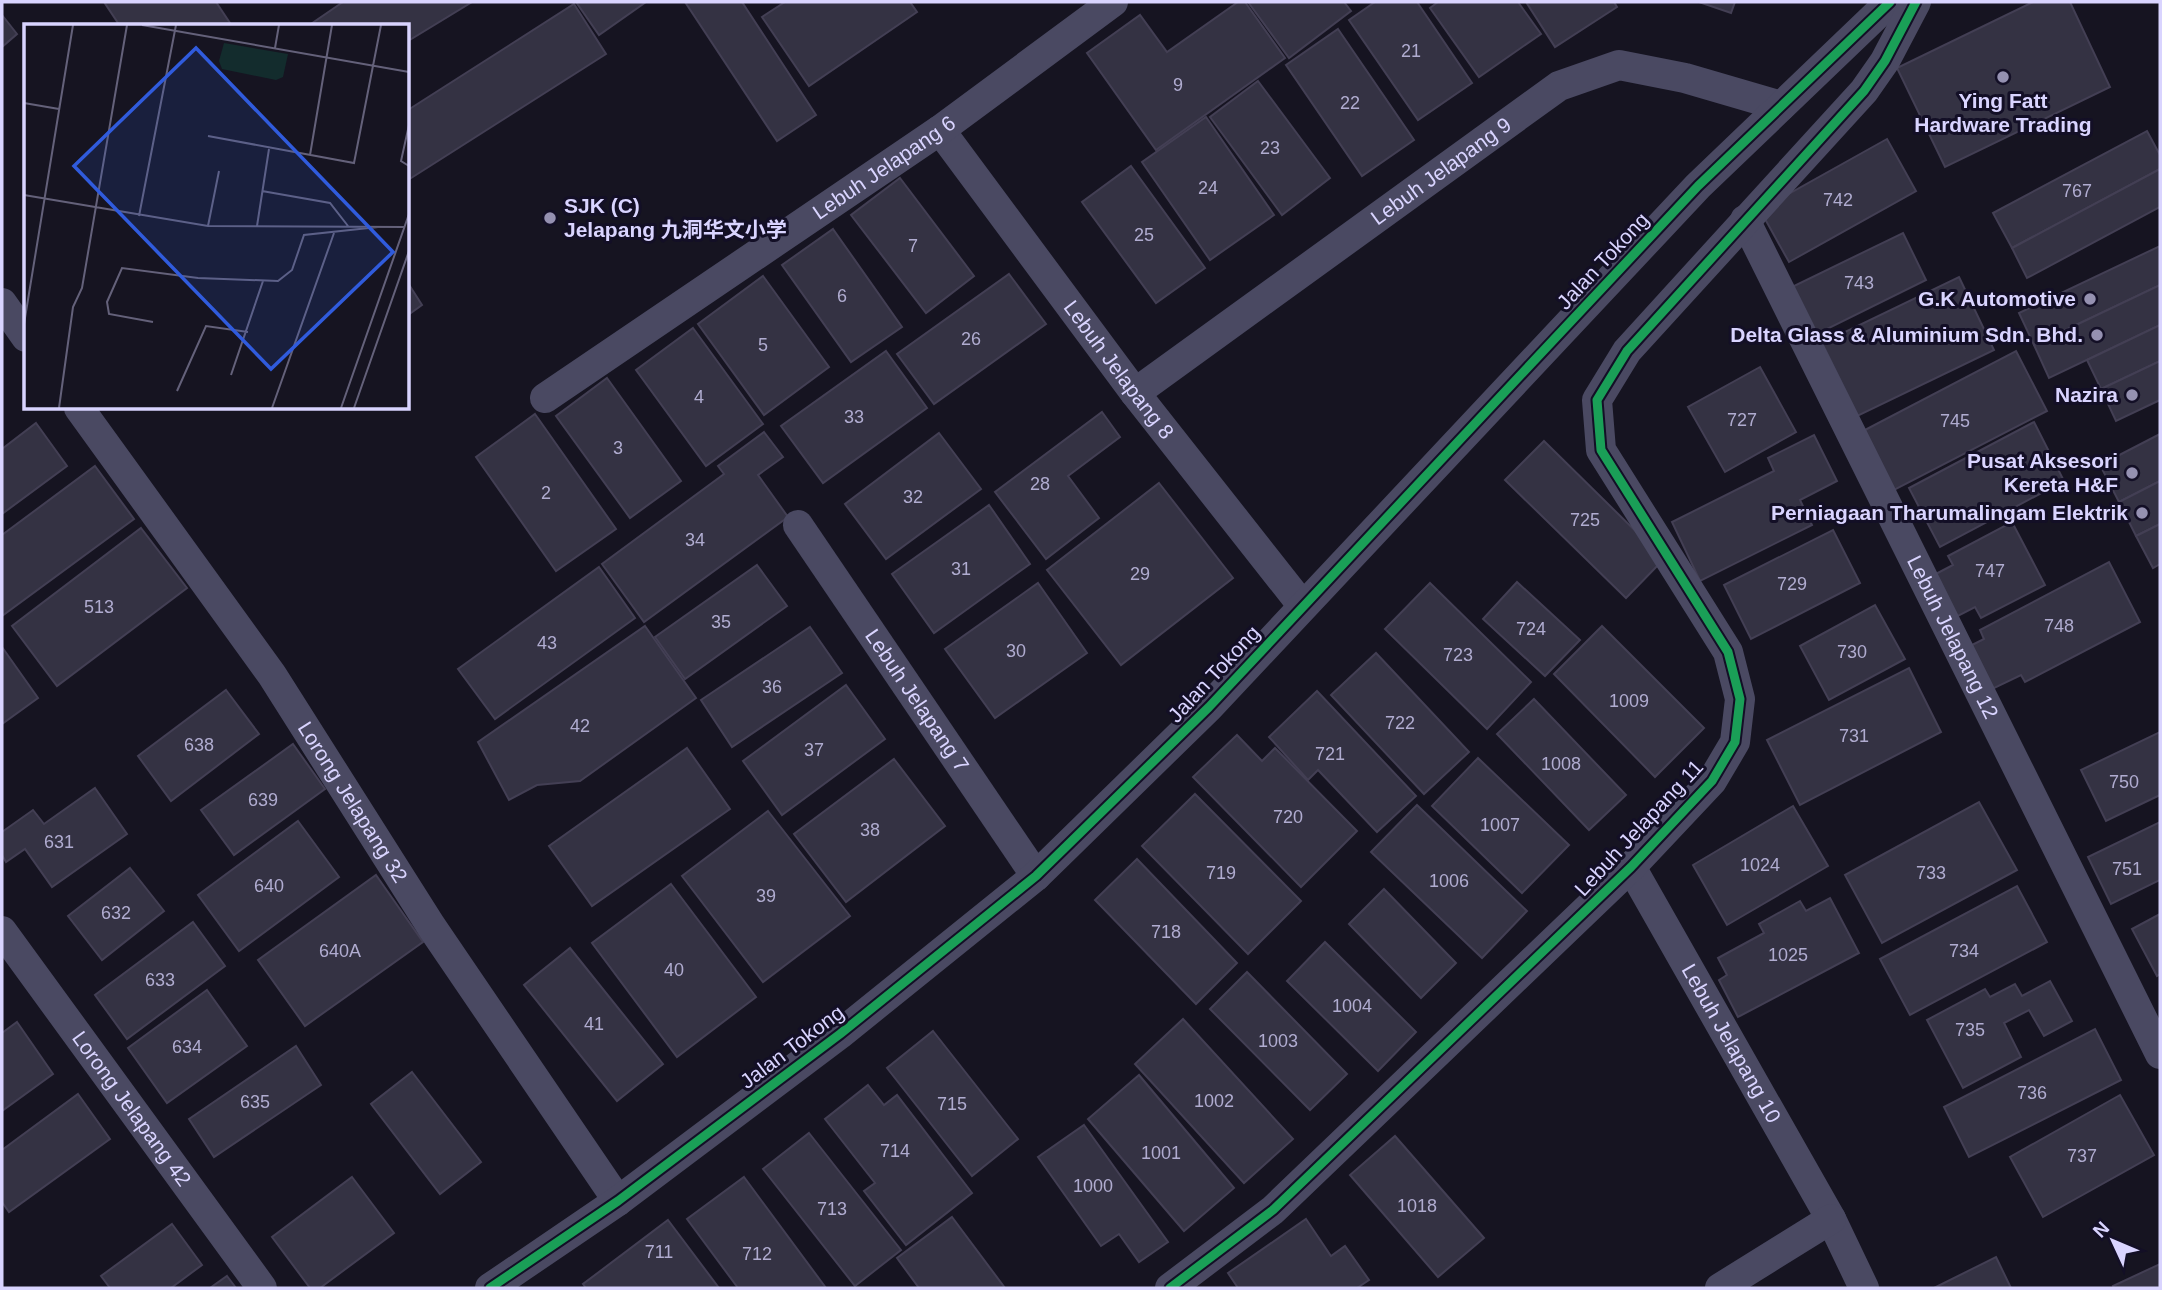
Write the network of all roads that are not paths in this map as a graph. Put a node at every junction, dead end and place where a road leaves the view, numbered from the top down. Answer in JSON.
{"nodes":[{"id":1,"x":1113,"y":2,"type":"edge"},
{"id":2,"x":1890,"y":2,"type":"edge"},
{"id":3,"x":1916,"y":2,"type":"edge"},
{"id":4,"x":1781,"y":106,"type":"junction"},
{"id":5,"x":940,"y":130,"type":"junction"},
{"id":6,"x":1745,"y":220,"type":"junction"},
{"id":7,"x":2,"y":303,"type":"edge"},
{"id":8,"x":24,"y":334,"type":"edge"},
{"id":9,"x":1135,"y":393,"type":"junction"},
{"id":10,"x":545,"y":398,"type":"dead end"},
{"id":11,"x":80,"y":410,"type":"edge"},
{"id":12,"x":797,"y":525,"type":"dead end"},
{"id":13,"x":1302,"y":605,"type":"junction"},
{"id":14,"x":1630,"y":867,"type":"junction"},
{"id":15,"x":1036,"y":876,"type":"junction"},
{"id":16,"x":2,"y":932,"type":"edge"},
{"id":17,"x":2160,"y":1054,"type":"edge"},
{"id":18,"x":618,"y":1201,"type":"junction"},
{"id":19,"x":1831,"y":1219,"type":"junction"},
{"id":20,"x":262,"y":1288,"type":"edge"},
{"id":21,"x":491,"y":1288,"type":"edge"},
{"id":22,"x":1170,"y":1288,"type":"edge"},
{"id":23,"x":1720,"y":1288,"type":"edge"},
{"id":24,"x":1864,"y":1288,"type":"edge"}],
"edges":[{"from":1,"to":5,"type":"street","name":"Lebuh Jelapang 6"},
{"from":2,"to":4,"type":"street","name":"Jalan Tokong"},
{"from":3,"to":6,"type":"street","name":"Lebuh Jelapang 11"},
{"from":4,"to":9,"type":"street","name":"Lebuh Jelapang 9"},
{"from":4,"to":13,"type":"street","name":"Jalan Tokong"},
{"from":5,"to":9,"type":"street","name":"Lebuh Jelapang 8"},
{"from":5,"to":10,"type":"street","name":"Lebuh Jelapang 6"},
{"from":6,"to":14,"type":"street","name":"Lebuh Jelapang 11"},
{"from":6,"to":17,"type":"street","name":"Lebuh Jelapang 12"},
{"from":7,"to":8,"type":"street"},
{"from":9,"to":13,"type":"street","name":"Lebuh Jelapang 8"},
{"from":11,"to":18,"type":"street","name":"Lorong Jelapang 32"},
{"from":12,"to":15,"type":"street","name":"Lebuh Jelapang 7"},
{"from":13,"to":15,"type":"street","name":"Jalan Tokong"},
{"from":14,"to":19,"type":"street","name":"Lebuh Jelapang 10"},
{"from":14,"to":22,"type":"street","name":"Lebuh Jelapang 11"},
{"from":15,"to":18,"type":"street","name":"Jalan Tokong"},
{"from":16,"to":20,"type":"street","name":"Lorong Jelapang 42"},
{"from":18,"to":21,"type":"street","name":"Jalan Tokong"},
{"from":19,"to":23,"type":"street"},
{"from":19,"to":24,"type":"street","name":"Lebuh Jelapang 10"}]}
